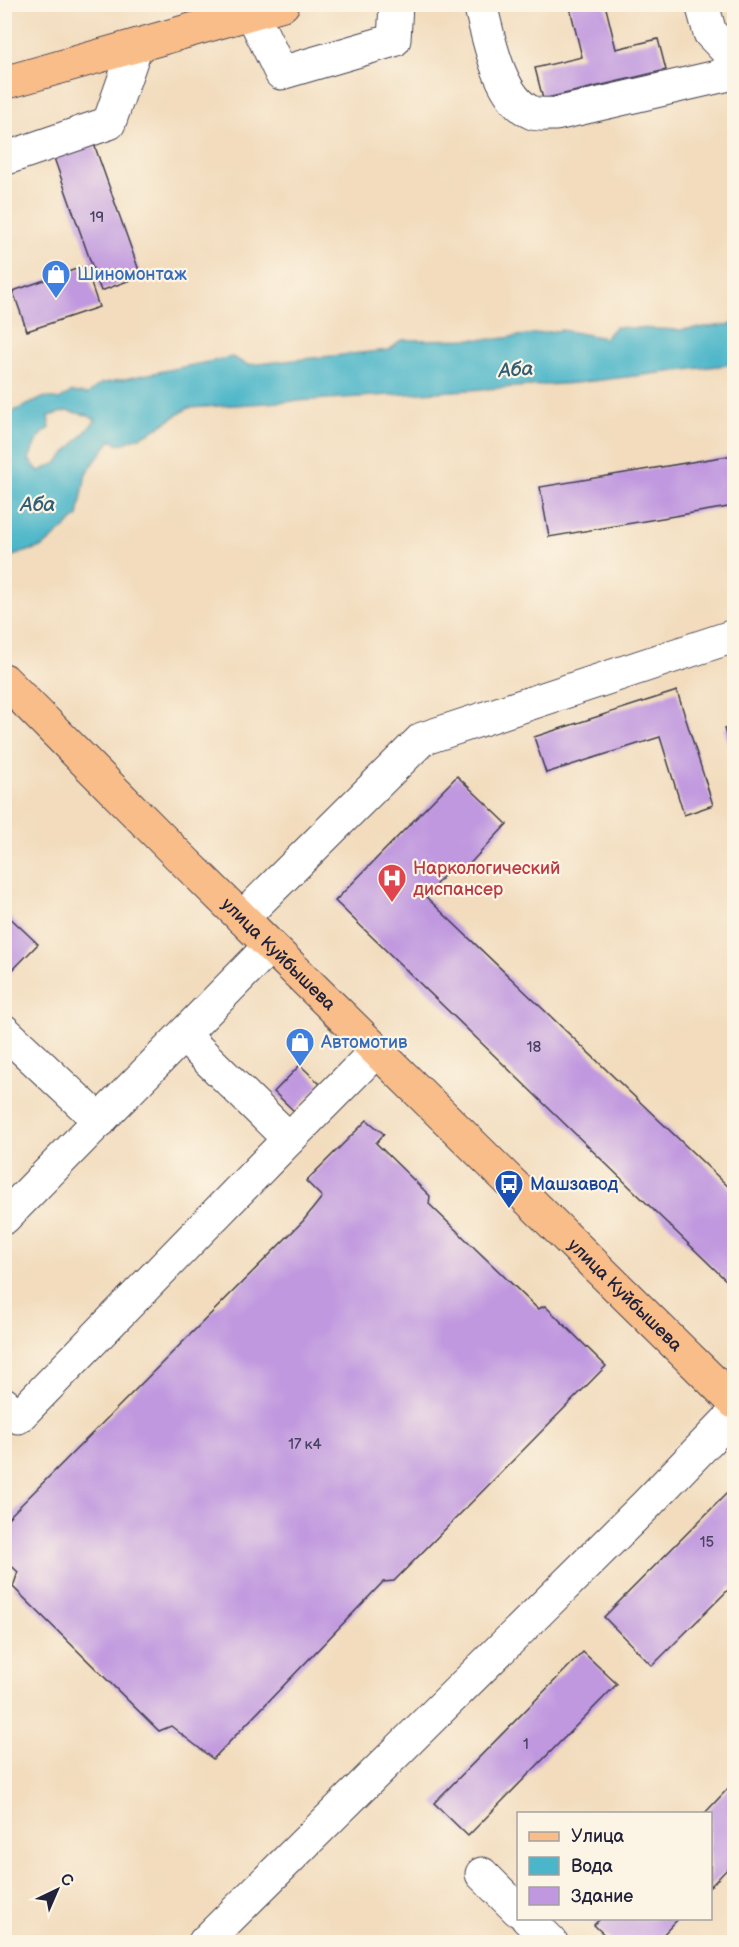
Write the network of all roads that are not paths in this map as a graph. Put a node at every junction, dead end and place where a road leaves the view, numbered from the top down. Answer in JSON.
{"nodes":[{"id":1,"x":283,"y":4,"type":"edge"},
{"id":2,"x":396,"y":4,"type":"edge"},
{"id":3,"x":480,"y":4,"type":"edge"},
{"id":4,"x":702,"y":4,"type":"edge"},
{"id":5,"x":252,"y":13,"type":"junction"},
{"id":6,"x":136,"y":46,"type":"junction"},
{"id":7,"x":735,"y":58,"type":"edge"},
{"id":8,"x":735,"y":72,"type":"edge"},
{"id":9,"x":4,"y":83,"type":"edge"},
{"id":10,"x":4,"y":159,"type":"edge"},
{"id":11,"x":735,"y":636,"type":"edge"},
{"id":12,"x":13,"y":690,"type":"edge"},
{"id":13,"x":242,"y":918,"type":"junction"},
{"id":14,"x":270,"y":946,"type":"junction"},
{"id":15,"x":4,"y":1031,"type":"edge"},
{"id":16,"x":184,"y":1036,"type":"junction"},
{"id":17,"x":376,"y":1051,"type":"junction"},
{"id":18,"x":100,"y":1121,"type":"junction"},
{"id":19,"x":290,"y":1139,"type":"junction"},
{"id":20,"x":4,"y":1218,"type":"edge"},
{"id":21,"x":735,"y":1402,"type":"edge"},
{"id":22,"x":4,"y":1404,"type":"edge"},
{"id":23,"x":735,"y":1414,"type":"edge"},
{"id":24,"x":482,"y":1874,"type":"dead end"},
{"id":25,"x":517,"y":1908,"type":"edge"},
{"id":26,"x":529,"y":1920,"type":"edge"},
{"id":27,"x":205,"y":1942,"type":"edge"},
{"id":28,"x":551,"y":1942,"type":"edge"}],
"edges":[{"from":1,"to":5,"type":"main road"},
{"from":2,"to":5,"type":"street"},
{"from":3,"to":8,"type":"street"},
{"from":4,"to":7,"type":"street"},
{"from":5,"to":6,"type":"main road"},
{"from":6,"to":9,"type":"main road"},
{"from":6,"to":10,"type":"street"},
{"from":11,"to":13,"type":"street"},
{"from":12,"to":13,"type":"main road","name":"улица Куйбышева"},
{"from":13,"to":14,"type":"main road","name":"улица Куйбышева"},
{"from":14,"to":16,"type":"street"},
{"from":14,"to":17,"type":"main road","name":"улица Куйбышева"},
{"from":15,"to":18,"type":"street"},
{"from":16,"to":18,"type":"street"},
{"from":16,"to":19,"type":"street"},
{"from":17,"to":19,"type":"street"},
{"from":17,"to":21,"type":"main road","name":"улица Куйбышева"},
{"from":18,"to":20,"type":"street"},
{"from":19,"to":22,"type":"street"},
{"from":23,"to":27,"type":"street"},
{"from":24,"to":25,"type":"street"},
{"from":26,"to":28,"type":"street"}]}
